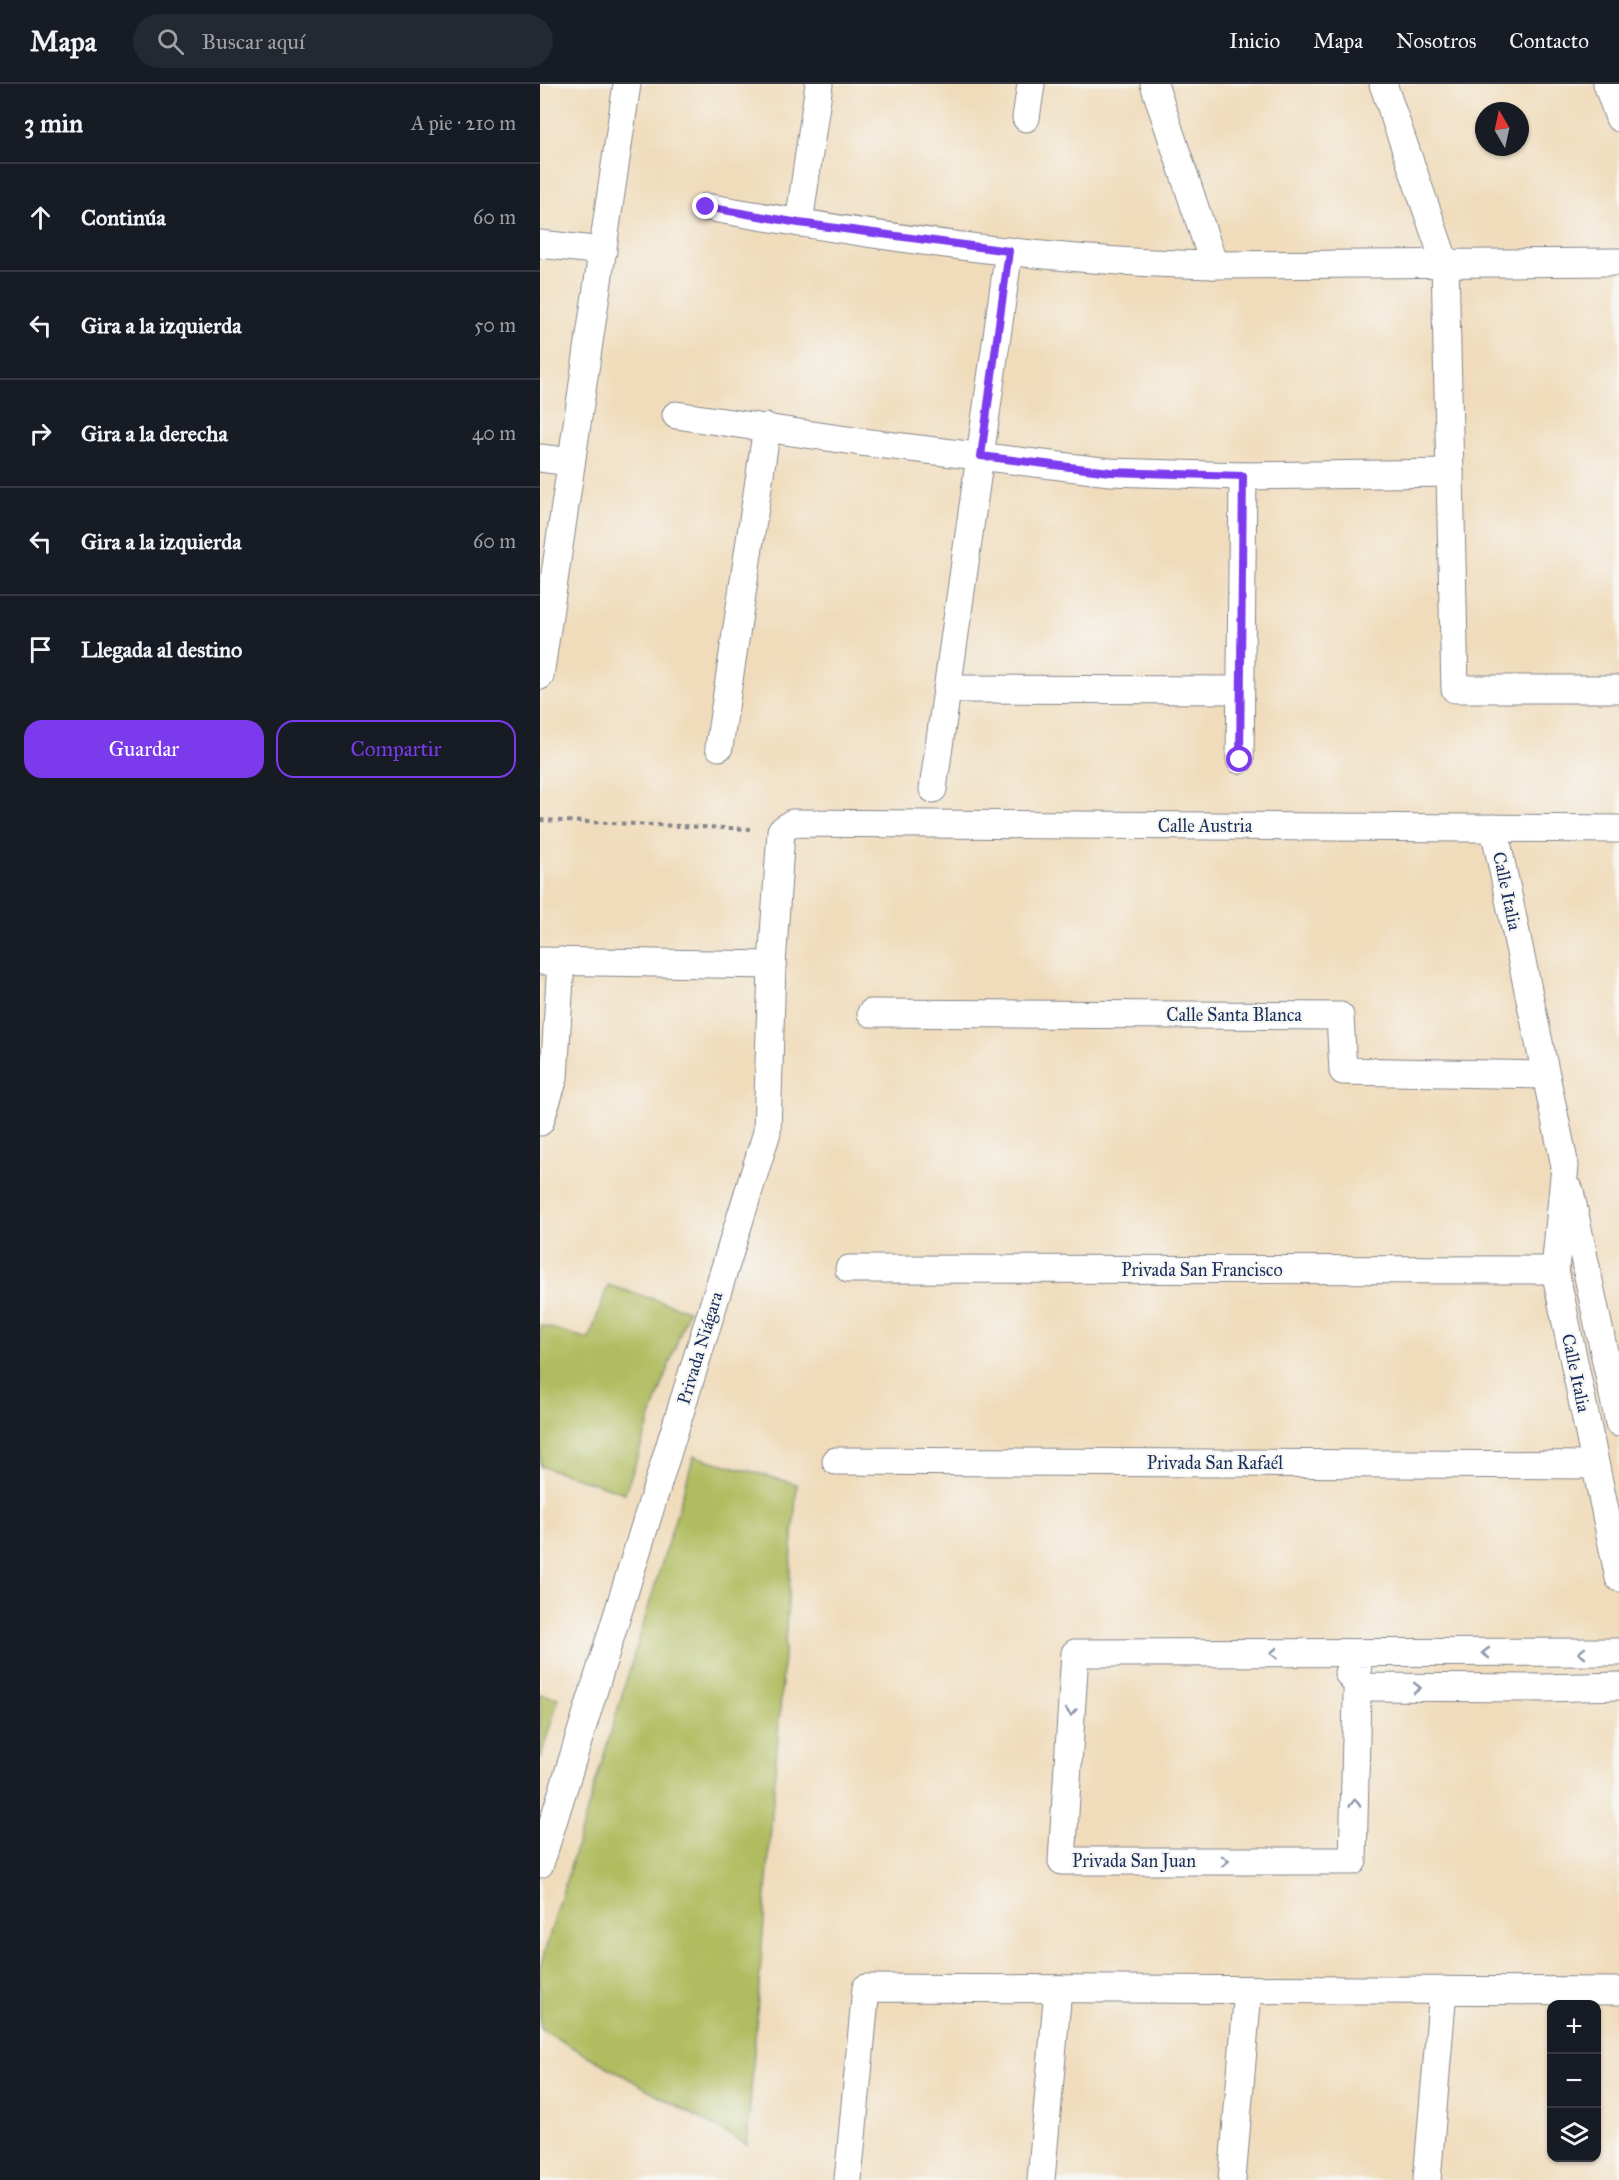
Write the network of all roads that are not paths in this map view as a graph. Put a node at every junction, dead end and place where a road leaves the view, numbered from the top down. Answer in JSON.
{"nodes":[{"id":1,"x":627,"y":84,"type":"edge"},
{"id":2,"x":819,"y":84,"type":"edge"},
{"id":3,"x":1031,"y":84,"type":"edge"},
{"id":4,"x":1154,"y":84,"type":"edge"},
{"id":5,"x":1383,"y":84,"type":"edge"},
{"id":6,"x":1608,"y":84,"type":"edge"},
{"id":7,"x":1026,"y":118,"type":"dead end"},
{"id":8,"x":1619,"y":118,"type":"edge"},
{"id":9,"x":706,"y":207,"type":"dead end"},
{"id":10,"x":799,"y":223,"type":"junction"},
{"id":11,"x":540,"y":243,"type":"edge"},
{"id":12,"x":603,"y":251,"type":"junction"},
{"id":13,"x":1009,"y":251,"type":"junction"},
{"id":14,"x":1619,"y":262,"type":"edge"},
{"id":15,"x":1444,"y":263,"type":"junction"},
{"id":16,"x":1214,"y":265,"type":"junction"},
{"id":17,"x":676,"y":415,"type":"dead end"},
{"id":18,"x":767,"y":427,"type":"junction"},
{"id":19,"x":981,"y":456,"type":"junction"},
{"id":20,"x":540,"y":458,"type":"edge"},
{"id":21,"x":571,"y":462,"type":"junction"},
{"id":22,"x":1450,"y":473,"type":"junction"},
{"id":23,"x":1243,"y":476,"type":"junction"},
{"id":24,"x":544,"y":620,"type":"edge"},
{"id":25,"x":540,"y":676,"type":"edge"},
{"id":26,"x":948,"y":689,"type":"junction"},
{"id":27,"x":1619,"y":689,"type":"edge"},
{"id":28,"x":1240,"y":690,"type":"junction"},
{"id":29,"x":719,"y":747,"type":"dead end"},
{"id":30,"x":1240,"y":760,"type":"dead end"},
{"id":31,"x":933,"y":789,"type":"dead end"},
{"id":32,"x":786,"y":827,"type":"joint"},
{"id":33,"x":1494,"y":828,"type":"junction"},
{"id":34,"x":1619,"y":829,"type":"edge"},
{"id":35,"x":550,"y":961,"type":"edge"},
{"id":36,"x":772,"y":965,"type":"junction"},
{"id":37,"x":871,"y":1013,"type":"dead end"},
{"id":38,"x":1546,"y":1075,"type":"junction"},
{"id":39,"x":540,"y":1122,"type":"edge"},
{"id":40,"x":1565,"y":1166,"type":"junction"},
{"id":41,"x":849,"y":1269,"type":"dead end"},
{"id":42,"x":1555,"y":1270,"type":"junction"},
{"id":43,"x":1619,"y":1423,"type":"edge"},
{"id":44,"x":836,"y":1461,"type":"dead end"},
{"id":45,"x":1595,"y":1465,"type":"junction"},
{"id":46,"x":1619,"y":1578,"type":"edge"},
{"id":47,"x":1619,"y":1652,"type":"edge"},
{"id":48,"x":1345,"y":1653,"type":"junction"},
{"id":49,"x":1619,"y":1686,"type":"edge"},
{"id":50,"x":1359,"y":1687,"type":"junction"},
{"id":51,"x":540,"y":1864,"type":"edge"},
{"id":52,"x":1058,"y":1989,"type":"junction"},
{"id":53,"x":1248,"y":1990,"type":"junction"},
{"id":54,"x":1443,"y":1990,"type":"junction"},
{"id":55,"x":1619,"y":1991,"type":"edge"},
{"id":56,"x":848,"y":2180,"type":"edge"},
{"id":57,"x":1041,"y":2180,"type":"edge"},
{"id":58,"x":1232,"y":2180,"type":"edge"},
{"id":59,"x":1427,"y":2180,"type":"edge"}],
"edges":[{"from":1,"to":12,"type":"street"},
{"from":2,"to":10,"type":"street"},
{"from":3,"to":7,"type":"street"},
{"from":4,"to":16,"type":"street"},
{"from":5,"to":15,"type":"street"},
{"from":6,"to":8,"type":"street"},
{"from":9,"to":10,"type":"street"},
{"from":10,"to":13,"type":"street"},
{"from":11,"to":12,"type":"street"},
{"from":12,"to":21,"type":"street"},
{"from":13,"to":16,"type":"street"},
{"from":13,"to":19,"type":"street"},
{"from":14,"to":15,"type":"street"},
{"from":15,"to":16,"type":"street"},
{"from":15,"to":22,"type":"street"},
{"from":17,"to":18,"type":"street"},
{"from":18,"to":19,"type":"street"},
{"from":18,"to":29,"type":"street"},
{"from":19,"to":23,"type":"street"},
{"from":19,"to":26,"type":"street"},
{"from":20,"to":21,"type":"street"},
{"from":21,"to":24,"type":"street"},
{"from":22,"to":23,"type":"street"},
{"from":22,"to":27,"type":"street"},
{"from":23,"to":28,"type":"street"},
{"from":24,"to":25,"type":"street"},
{"from":26,"to":28,"type":"street"},
{"from":26,"to":31,"type":"street"},
{"from":28,"to":30,"type":"street"},
{"from":32,"to":33,"type":"street","name":"Calle Austria"},
{"from":32,"to":36,"type":"street","name":"Privada Niágara"},
{"from":33,"to":34,"type":"street","name":"Calle Austria"},
{"from":33,"to":38,"type":"street","name":"Calle Italia"},
{"from":35,"to":36,"type":"street"},
{"from":35,"to":39,"type":"street"},
{"from":36,"to":51,"type":"street","name":"Privada Niágara"},
{"from":37,"to":38,"type":"street","name":"Calle Santa Blanca"},
{"from":38,"to":40,"type":"street","name":"Calle Italia"},
{"from":40,"to":42,"type":"street","name":"Calle Italia"},
{"from":40,"to":43,"type":"street","name":"Calle Italia"},
{"from":41,"to":42,"type":"street","name":"Privada San Francisco"},
{"from":42,"to":45,"type":"street","name":"Calle Italia"},
{"from":44,"to":45,"type":"street","name":"Privada San Rafaél"},
{"from":45,"to":46,"type":"street","name":"Calle Italia"},
{"from":47,"to":48,"type":"street","name":"Privada San Juan","one_way":true},
{"from":48,"to":50,"type":"street","name":"Privada San Juan"},
{"from":48,"to":50,"type":"street","name":"Privada San Juan","one_way":true},
{"from":50,"to":49,"type":"street","one_way":true},
{"from":52,"to":53,"type":"street"},
{"from":52,"to":56,"type":"street"},
{"from":52,"to":57,"type":"street"},
{"from":53,"to":54,"type":"street"},
{"from":53,"to":58,"type":"street"},
{"from":54,"to":55,"type":"street"},
{"from":54,"to":59,"type":"street"}]}
